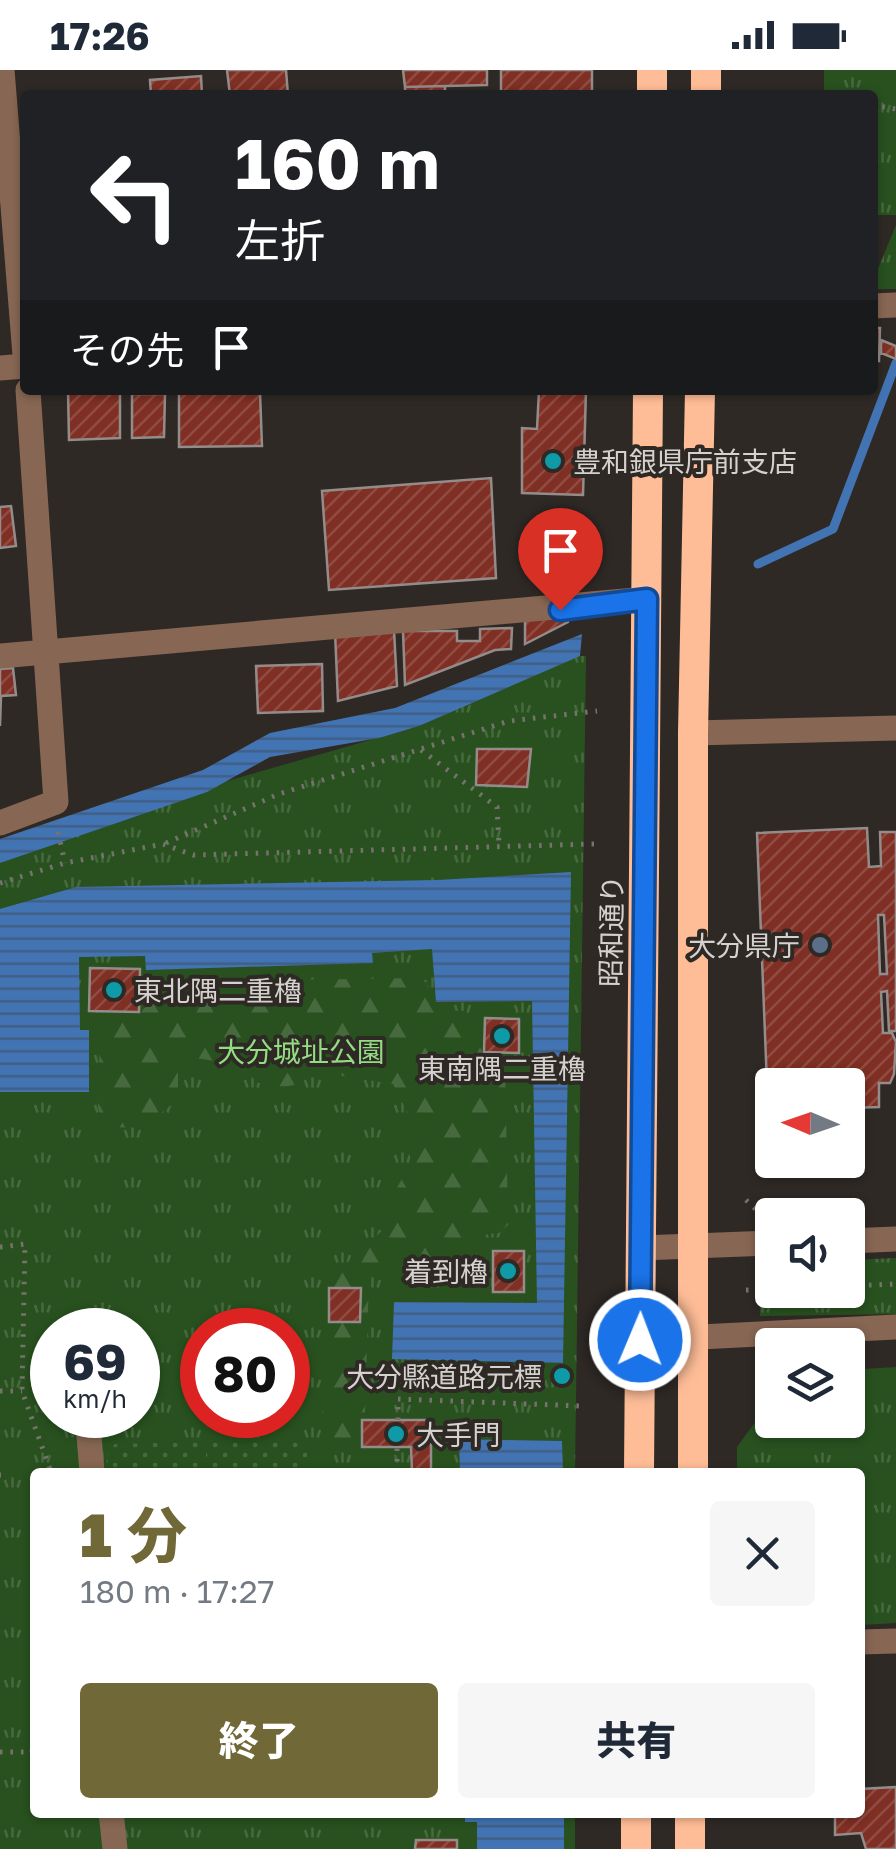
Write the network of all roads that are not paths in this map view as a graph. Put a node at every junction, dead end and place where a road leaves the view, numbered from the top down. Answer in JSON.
{"nodes":[{"id":1,"x":2,"y":70,"type":"edge"},
{"id":2,"x":20,"y":293,"type":"edge"},
{"id":3,"x":28,"y":395,"type":"edge"},
{"id":4,"x":648,"y":395,"type":"edge"},
{"id":5,"x":700,"y":395,"type":"edge"},
{"id":6,"x":647,"y":599,"type":"junction"},
{"id":7,"x":49,"y":653,"type":"junction"},
{"id":8,"x":0,"y":656,"type":"edge"},
{"id":9,"x":896,"y":728,"type":"edge"},
{"id":10,"x":693,"y":733,"type":"junction"},
{"id":11,"x":0,"y":823,"type":"edge"},
{"id":12,"x":896,"y":1239,"type":"edge"},
{"id":13,"x":865,"y":1240,"type":"edge"},
{"id":14,"x":755,"y":1244,"type":"edge"},
{"id":15,"x":695,"y":1246,"type":"junction"},
{"id":16,"x":641,"y":1248,"type":"junction"},
{"id":17,"x":896,"y":1327,"type":"edge"},
{"id":18,"x":694,"y":1338,"type":"junction"},
{"id":19,"x":640,"y":1340,"type":"junction"},
{"id":20,"x":90,"y":1438,"type":"edge"},
{"id":21,"x":92,"y":1468,"type":"edge"},
{"id":22,"x":639,"y":1468,"type":"edge"},
{"id":23,"x":693,"y":1468,"type":"edge"},
{"id":24,"x":896,"y":1641,"type":"edge"},
{"id":25,"x":865,"y":1642,"type":"edge"},
{"id":26,"x":111,"y":1818,"type":"edge"},
{"id":27,"x":636,"y":1818,"type":"edge"},
{"id":28,"x":690,"y":1818,"type":"edge"},
{"id":29,"x":114,"y":1849,"type":"edge"},
{"id":30,"x":636,"y":1849,"type":"edge"},
{"id":31,"x":690,"y":1849,"type":"edge"}],
"edges":[{"from":1,"to":2,"type":"street"},
{"from":3,"to":7,"type":"street"},
{"from":4,"to":6,"type":"highway","name":"昭和通り"},
{"from":5,"to":10,"type":"highway"},
{"from":6,"to":7,"type":"street"},
{"from":6,"to":16,"type":"highway","name":"昭和通り"},
{"from":7,"to":8,"type":"street"},
{"from":7,"to":11,"type":"street"},
{"from":9,"to":10,"type":"street"},
{"from":10,"to":15,"type":"highway"},
{"from":12,"to":13,"type":"street"},
{"from":14,"to":15,"type":"street"},
{"from":15,"to":16,"type":"street"},
{"from":15,"to":18,"type":"highway"},
{"from":16,"to":19,"type":"highway","name":"昭和通り"},
{"from":17,"to":18,"type":"street"},
{"from":18,"to":19,"type":"street"},
{"from":18,"to":23,"type":"highway"},
{"from":19,"to":22,"type":"highway","name":"昭和通り"},
{"from":20,"to":21,"type":"street"},
{"from":24,"to":25,"type":"street"},
{"from":26,"to":29,"type":"street"},
{"from":27,"to":30,"type":"highway"},
{"from":28,"to":31,"type":"highway"}]}
